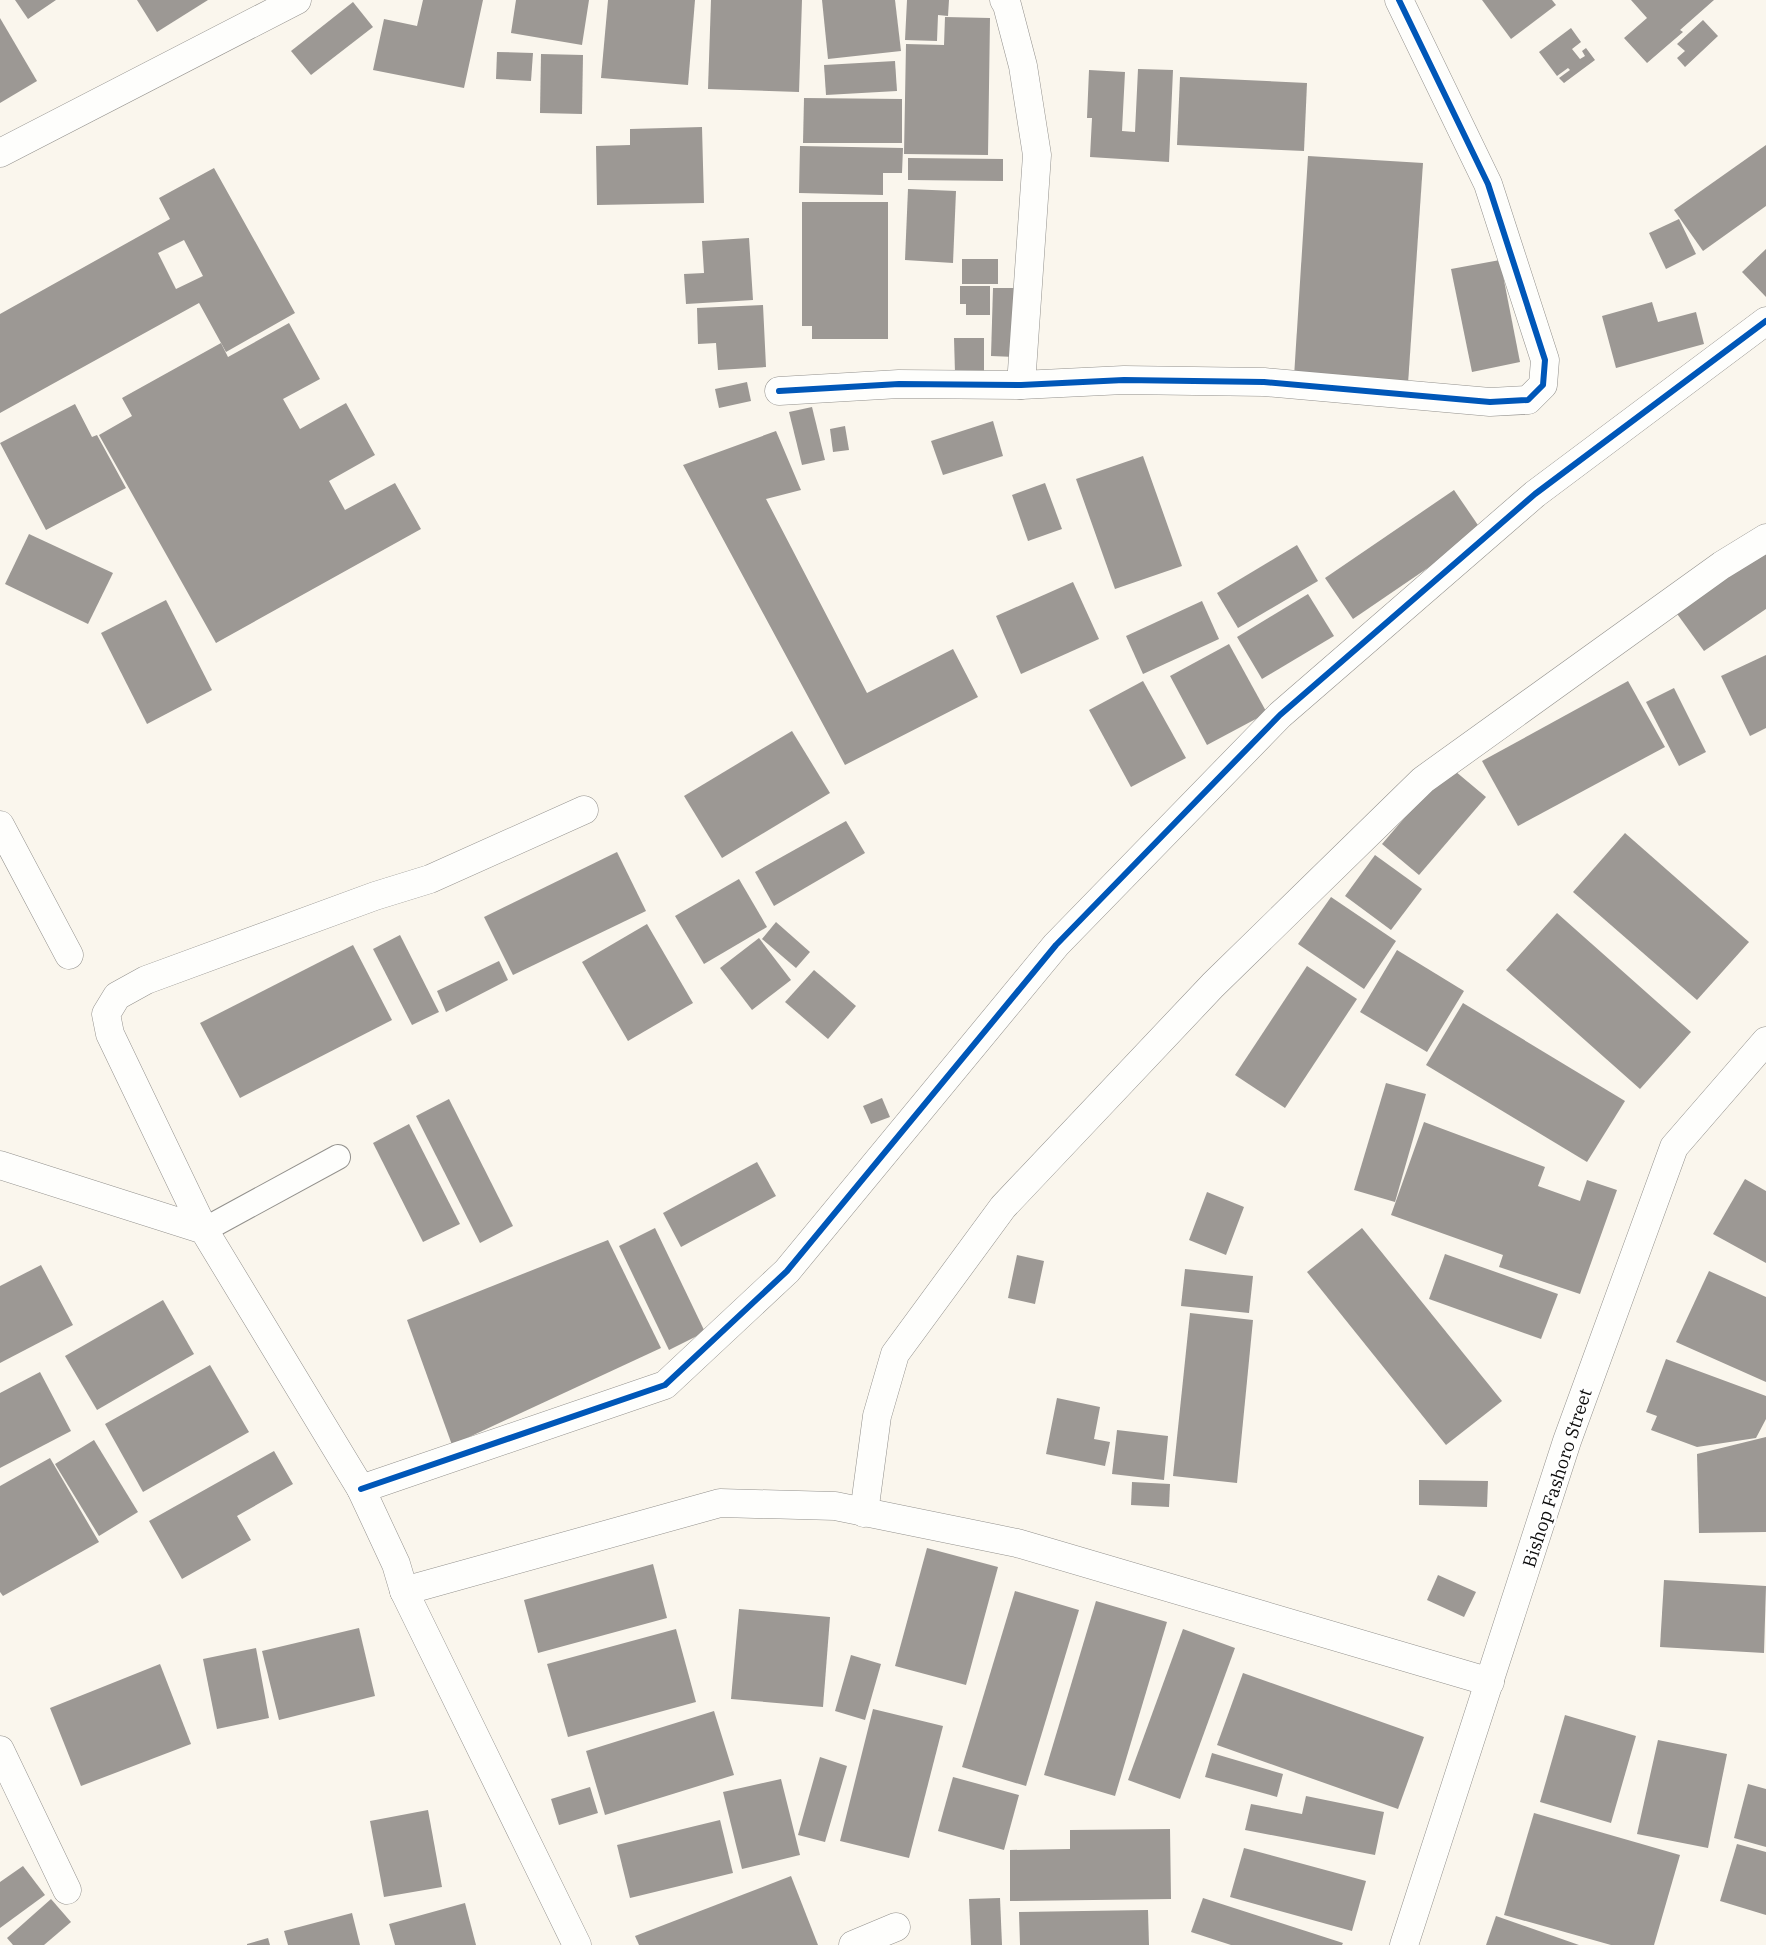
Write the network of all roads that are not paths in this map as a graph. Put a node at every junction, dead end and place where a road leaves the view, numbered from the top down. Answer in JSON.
{"nodes":[{"id":1,"x":297,"y":0,"type":"edge"},
{"id":2,"x":1004,"y":0,"type":"edge"},
{"id":3,"x":1399,"y":0,"type":"edge"},
{"id":4,"x":0,"y":153,"type":"edge"},
{"id":5,"x":1766,"y":321,"type":"edge"},
{"id":6,"x":1021,"y":385,"type":"junction"},
{"id":7,"x":779,"y":391,"type":"dead end"},
{"id":8,"x":1766,"y":538,"type":"edge"},
{"id":9,"x":584,"y":810,"type":"dead end"},
{"id":10,"x":0,"y":825,"type":"edge"},
{"id":11,"x":69,"y":955,"type":"dead end"},
{"id":12,"x":1766,"y":1041,"type":"edge"},
{"id":13,"x":338,"y":1156,"type":"dead end"},
{"id":14,"x":0,"y":1165,"type":"edge"},
{"id":15,"x":204,"y":1230,"type":"junction"},
{"id":16,"x":361,"y":1489,"type":"junction"},
{"id":17,"x":864,"y":1513,"type":"junction"},
{"id":18,"x":404,"y":1591,"type":"junction"},
{"id":19,"x":1490,"y":1682,"type":"junction"},
{"id":20,"x":0,"y":1750,"type":"edge"},
{"id":21,"x":67,"y":1890,"type":"dead end"},
{"id":22,"x":896,"y":1927,"type":"dead end"},
{"id":23,"x":577,"y":1945,"type":"edge"},
{"id":24,"x":852,"y":1945,"type":"edge"},
{"id":25,"x":1404,"y":1945,"type":"edge"}],
"edges":[{"from":1,"to":4,"type":"street"},
{"from":2,"to":6,"type":"street"},
{"from":3,"to":6,"type":"street"},
{"from":5,"to":16,"type":"street"},
{"from":6,"to":7,"type":"street"},
{"from":8,"to":17,"type":"street"},
{"from":9,"to":15,"type":"street"},
{"from":10,"to":11,"type":"street"},
{"from":12,"to":19,"type":"street","name":"Bishop Fashoro Street"},
{"from":13,"to":15,"type":"lane"},
{"from":14,"to":15,"type":"street"},
{"from":15,"to":16,"type":"street"},
{"from":16,"to":18,"type":"street"},
{"from":17,"to":18,"type":"street"},
{"from":17,"to":19,"type":"street"},
{"from":18,"to":23,"type":"street"},
{"from":19,"to":25,"type":"street","name":"Bishop Fashoro Street"},
{"from":20,"to":21,"type":"street"},
{"from":22,"to":24,"type":"street"}]}
